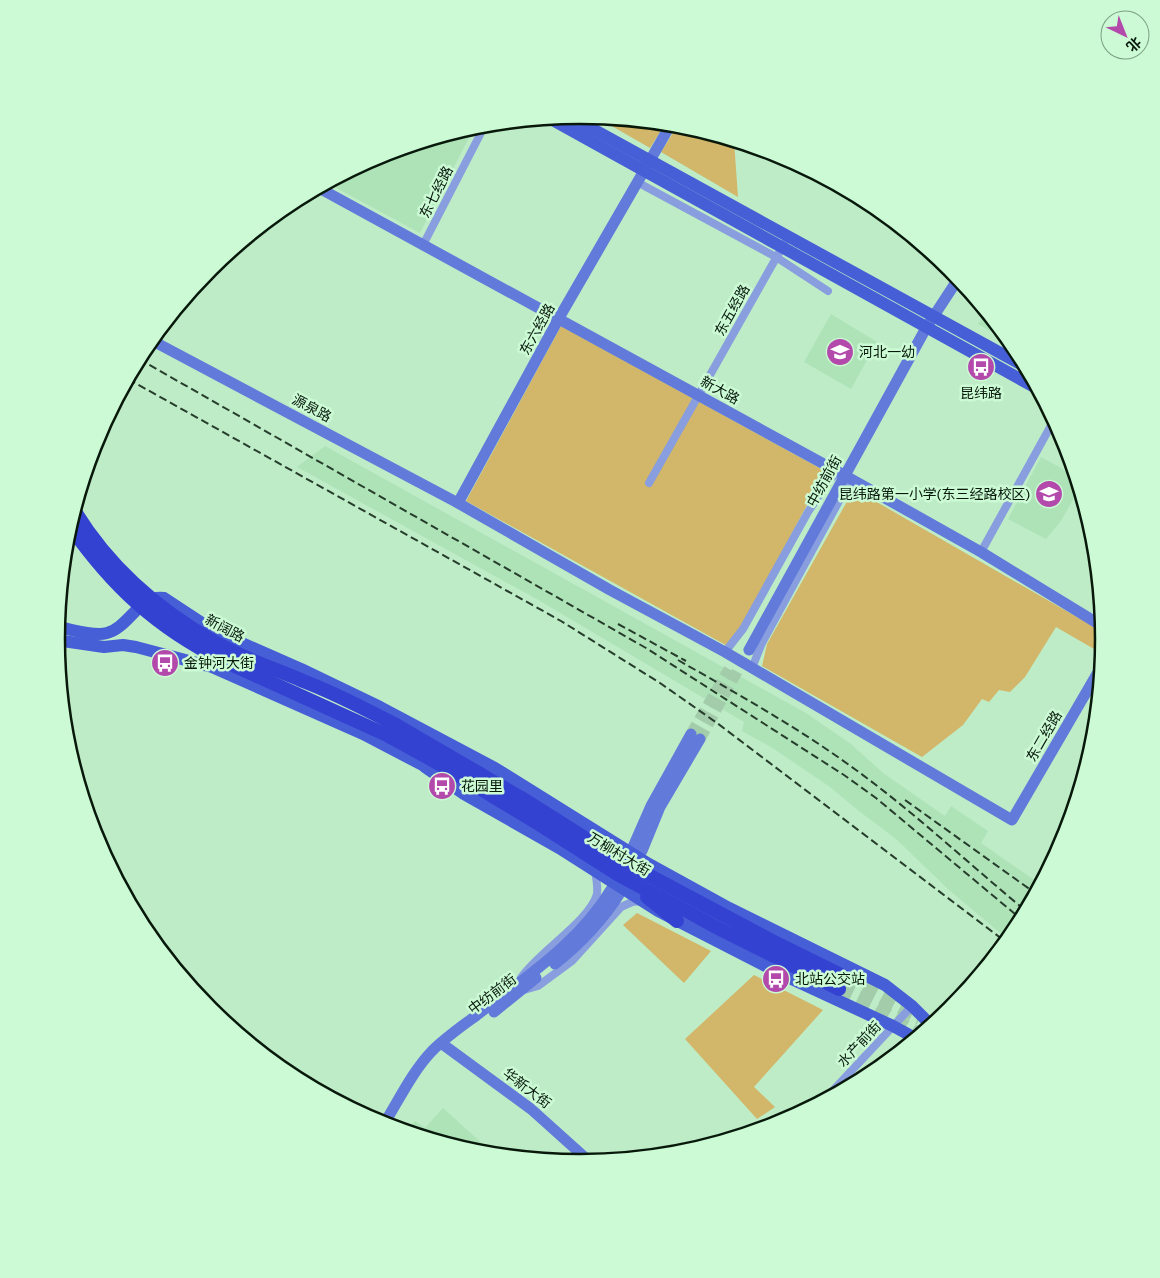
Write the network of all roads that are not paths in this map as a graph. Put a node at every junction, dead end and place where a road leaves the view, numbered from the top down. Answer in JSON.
{"nodes":[{"id":1,"x":580,"y":124,"type":"edge"},
{"id":2,"x":561,"y":125,"type":"edge"},
{"id":3,"x":667,"y":132,"type":"edge"},
{"id":4,"x":480,"y":134,"type":"edge"},
{"id":5,"x":643,"y":171,"type":"junction"},
{"id":6,"x":326,"y":192,"type":"edge"},
{"id":7,"x":423,"y":245,"type":"junction"},
{"id":8,"x":782,"y":247,"type":"junction"},
{"id":9,"x":954,"y":285,"type":"edge"},
{"id":10,"x":828,"y":291,"type":"dead end"},
{"id":11,"x":934,"y":316,"type":"junction"},
{"id":12,"x":560,"y":318,"type":"junction"},
{"id":13,"x":926,"y":328,"type":"junction"},
{"id":14,"x":158,"y":344,"type":"edge"},
{"id":15,"x":1012,"y":359,"type":"edge"},
{"id":16,"x":1026,"y":383,"type":"edge"},
{"id":17,"x":699,"y":395,"type":"junction"},
{"id":18,"x":1050,"y":428,"type":"edge"},
{"id":19,"x":845,"y":475,"type":"junction"},
{"id":20,"x":649,"y":484,"type":"dead end"},
{"id":21,"x":458,"y":503,"type":"junction"},
{"id":22,"x":80,"y":519,"type":"edge"},
{"id":23,"x":76,"y":534,"type":"edge"},
{"id":24,"x":982,"y":552,"type":"junction"},
{"id":25,"x":1094,"y":621,"type":"edge"},
{"id":26,"x":65,"y":628,"type":"edge"},
{"id":27,"x":65,"y":641,"type":"edge"},
{"id":28,"x":746,"y":648,"type":"tunnel mouth"},
{"id":29,"x":725,"y":652,"type":"junction"},
{"id":30,"x":752,"y":668,"type":"junction"},
{"id":31,"x":1093,"y":680,"type":"edge"},
{"id":32,"x":392,"y":730,"type":"junction"},
{"id":33,"x":696,"y":737,"type":"tunnel mouth"},
{"id":34,"x":454,"y":747,"type":"junction"},
{"id":35,"x":425,"y":767,"type":"junction"},
{"id":36,"x":523,"y":799,"type":"junction"},
{"id":37,"x":1012,"y":820,"type":"joint"},
{"id":38,"x":539,"y":824,"type":"junction"},
{"id":39,"x":638,"y":849,"type":"dead end"},
{"id":40,"x":596,"y":870,"type":"junction"},
{"id":41,"x":624,"y":870,"type":"junction"},
{"id":42,"x":616,"y":890,"type":"dead end"},
{"id":43,"x":699,"y":892,"type":"junction"},
{"id":44,"x":643,"y":901,"type":"junction"},
{"id":45,"x":677,"y":921,"type":"junction"},
{"id":46,"x":842,"y":983,"type":"tunnel mouth"},
{"id":47,"x":520,"y":987,"type":"junction"},
{"id":48,"x":912,"y":1006,"type":"junction"},
{"id":49,"x":926,"y":1020,"type":"edge"},
{"id":50,"x":893,"y":1026,"type":"junction"},
{"id":51,"x":909,"y":1035,"type":"edge"},
{"id":52,"x":444,"y":1045,"type":"junction"},
{"id":53,"x":836,"y":1086,"type":"edge"},
{"id":54,"x":388,"y":1117,"type":"edge"},
{"id":55,"x":394,"y":1119,"type":"edge"},
{"id":56,"x":581,"y":1154,"type":"edge"}],
"edges":[{"from":1,"to":5,"type":"main road"},
{"from":2,"to":5,"type":"main road"},
{"from":3,"to":5,"type":"street","name":"东六经路"},
{"from":4,"to":7,"type":"street","name":"东七经路"},
{"from":5,"to":8,"type":"main road"},
{"from":5,"to":12,"type":"street","name":"东六经路"},
{"from":6,"to":7,"type":"street","name":"新大路"},
{"from":7,"to":12,"type":"street","name":"新大路"},
{"from":8,"to":10,"type":"street"},
{"from":8,"to":11,"type":"main road"},
{"from":8,"to":13,"type":"main road"},
{"from":8,"to":17,"type":"street","name":"东五经路"},
{"from":9,"to":11,"type":"street","name":"中纺前街"},
{"from":11,"to":13,"type":"street","name":"中纺前街"},
{"from":11,"to":15,"type":"main road"},
{"from":12,"to":17,"type":"street","name":"新大路"},
{"from":12,"to":21,"type":"street","name":"东六经路"},
{"from":13,"to":16,"type":"main road"},
{"from":13,"to":19,"type":"street","name":"中纺前街"},
{"from":14,"to":21,"type":"street","name":"源泉路"},
{"from":17,"to":19,"type":"street","name":"新大路"},
{"from":17,"to":20,"type":"street","name":"东五经路"},
{"from":18,"to":24,"type":"street"},
{"from":19,"to":24,"type":"street","name":"新大路"},
{"from":19,"to":28,"type":"street","name":"中纺前街"},
{"from":19,"to":29,"type":"street"},
{"from":19,"to":30,"type":"street"},
{"from":21,"to":29,"type":"street","name":"源泉路"},
{"from":22,"to":32,"type":"highway","name":"新阔路","bridge":true},
{"from":23,"to":32,"type":"highway","bridge":true},
{"from":24,"to":25,"type":"street","name":"新大路"},
{"from":26,"to":34,"type":"main road"},
{"from":27,"to":35,"type":"main road"},
{"from":29,"to":30,"type":"street","name":"源泉路"},
{"from":30,"to":37,"type":"street","name":"源泉路"},
{"from":31,"to":37,"type":"street","name":"东二经路"},
{"from":32,"to":36,"type":"highway","name":"万柳村大街"},
{"from":32,"to":38,"type":"highway","name":"万柳村大街"},
{"from":33,"to":39,"type":"street"},
{"from":34,"to":36,"type":"main road"},
{"from":34,"to":43,"type":"main road"},
{"from":35,"to":38,"type":"main road"},
{"from":35,"to":40,"type":"main road"},
{"from":36,"to":41,"type":"highway","name":"万柳村大街"},
{"from":38,"to":41,"type":"highway","name":"万柳村大街"},
{"from":40,"to":44,"type":"main road"},
{"from":40,"to":47,"type":"street"},
{"from":41,"to":43,"type":"main road"},
{"from":41,"to":45,"type":"highway"},
{"from":41,"to":46,"type":"highway","name":"万柳村大街"},
{"from":42,"to":47,"type":"street","name":"中纺前街"},
{"from":43,"to":48,"type":"main road"},
{"from":44,"to":45,"type":"main road"},
{"from":44,"to":47,"type":"street"},
{"from":45,"to":50,"type":"main road"},
{"from":47,"to":52,"type":"street","name":"中纺前街"},
{"from":48,"to":49,"type":"main road"},
{"from":48,"to":50,"type":"street","name":"水产前街"},
{"from":50,"to":51,"type":"main road"},
{"from":50,"to":53,"type":"street","name":"水产前街"},
{"from":52,"to":54,"type":"street"},
{"from":52,"to":55,"type":"street","name":"中纺前街"},
{"from":52,"to":56,"type":"street","name":"华新大街"}]}
